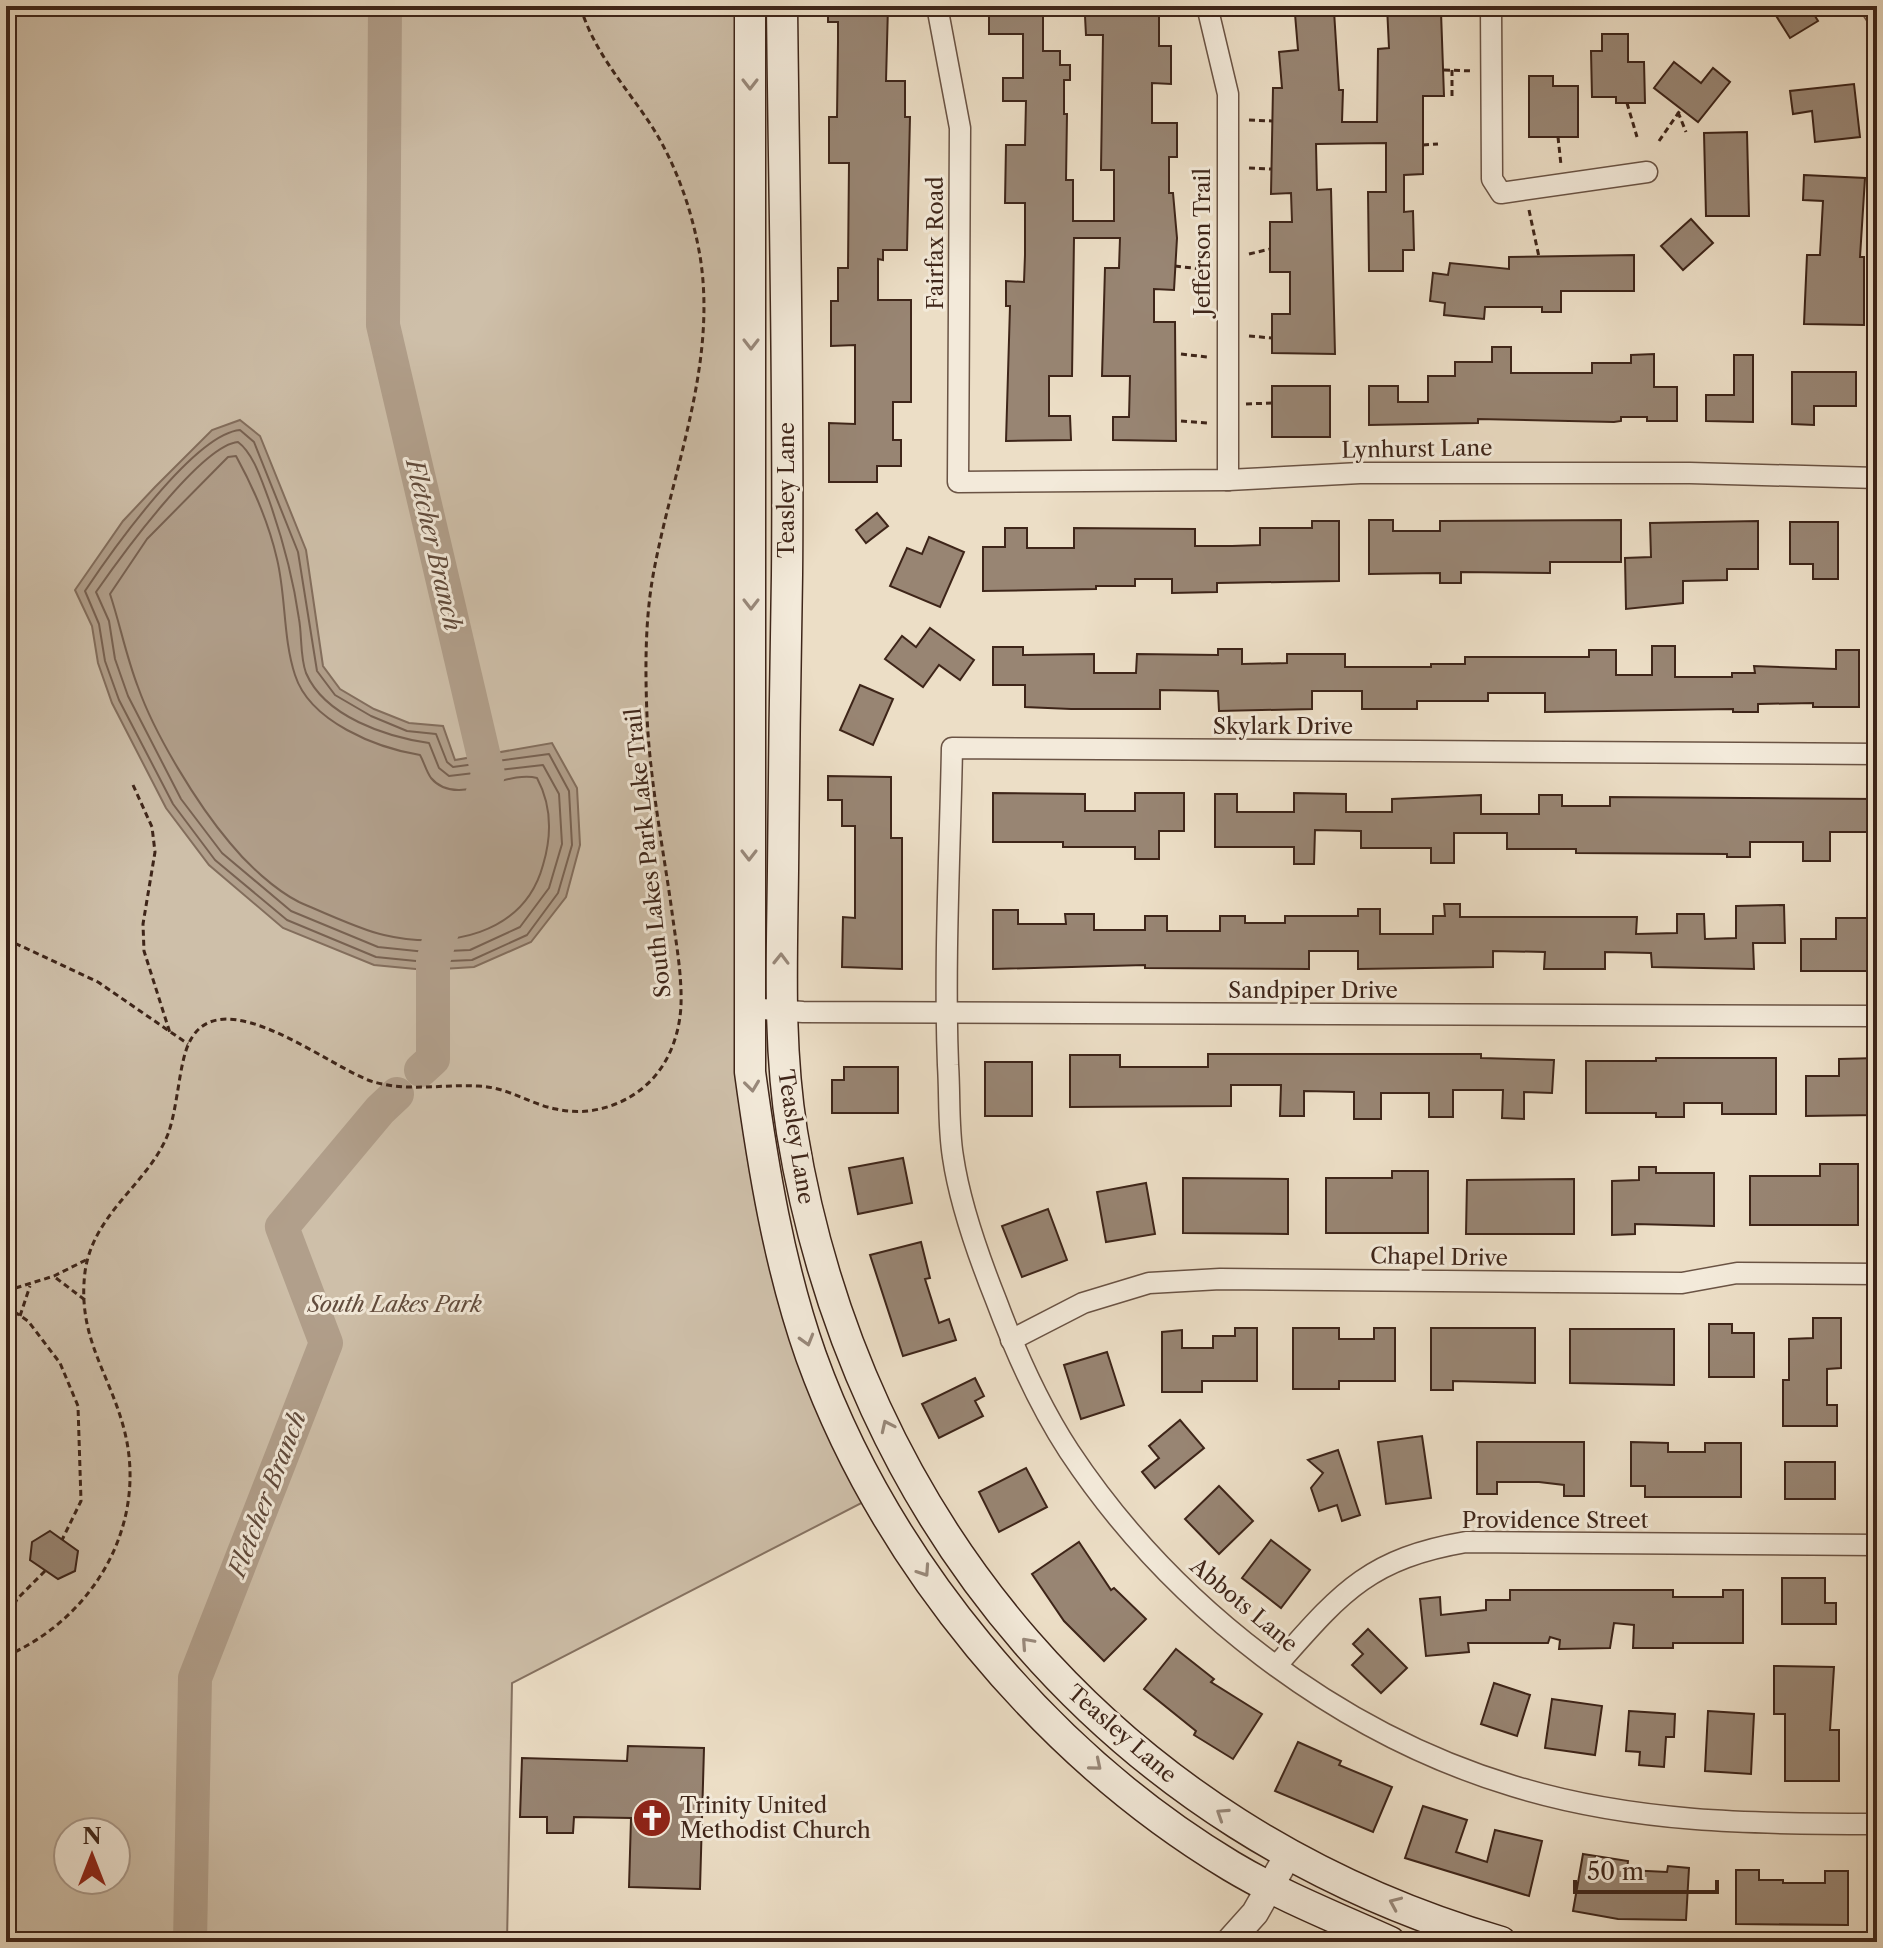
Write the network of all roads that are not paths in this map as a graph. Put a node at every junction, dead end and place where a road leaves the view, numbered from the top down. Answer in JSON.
{"nodes":[{"id":1,"x":750,"y":6,"type":"edge"},
{"id":2,"x":782,"y":6,"type":"edge"},
{"id":3,"x":937,"y":6,"type":"edge"},
{"id":4,"x":1207,"y":6,"type":"edge"},
{"id":5,"x":1491,"y":6,"type":"edge"},
{"id":6,"x":1870,"y":6,"type":"edge"},
{"id":7,"x":1877,"y":17,"type":"edge"},
{"id":8,"x":1647,"y":172,"type":"dead end"},
{"id":9,"x":1877,"y":478,"type":"edge"},
{"id":10,"x":1228,"y":480,"type":"junction"},
{"id":11,"x":958,"y":482,"type":"joint"},
{"id":12,"x":1877,"y":754,"type":"edge"},
{"id":13,"x":749,"y":1008,"type":"junction"},
{"id":14,"x":781,"y":1012,"type":"junction"},
{"id":15,"x":946,"y":1012,"type":"junction"},
{"id":16,"x":1877,"y":1016,"type":"edge"},
{"id":17,"x":1877,"y":1274,"type":"edge"},
{"id":18,"x":1011,"y":1340,"type":"junction"},
{"id":19,"x":1877,"y":1545,"type":"edge"},
{"id":20,"x":1277,"y":1665,"type":"junction"},
{"id":21,"x":1877,"y":1824,"type":"edge"},
{"id":22,"x":1288,"y":1855,"type":"junction"},
{"id":23,"x":1269,"y":1887,"type":"junction"},
{"id":24,"x":1229,"y":1942,"type":"edge"},
{"id":25,"x":1390,"y":1942,"type":"edge"},
{"id":26,"x":1501,"y":1942,"type":"edge"}],
"edges":[{"from":1,"to":13,"type":"main road","name":"Teasley Lane","one_way":true},
{"from":14,"to":2,"type":"main road","name":"Teasley Lane","one_way":true},
{"from":3,"to":11,"type":"street","name":"Fairfax Road"},
{"from":4,"to":10,"type":"street","name":"Jefferson Trail"},
{"from":5,"to":8,"type":"street"},
{"from":6,"to":7,"type":"street"},
{"from":9,"to":10,"type":"street","name":"Lynhurst Lane"},
{"from":10,"to":11,"type":"street","name":"Lynhurst Lane"},
{"from":12,"to":15,"type":"street","name":"Skylark Drive"},
{"from":13,"to":14,"type":"street","name":"Sandpiper Drive"},
{"from":13,"to":23,"type":"main road","name":"Teasley Lane","one_way":true},
{"from":14,"to":15,"type":"street","name":"Sandpiper Drive"},
{"from":22,"to":14,"type":"main road","name":"Teasley Lane","one_way":true},
{"from":15,"to":16,"type":"street","name":"Sandpiper Drive"},
{"from":15,"to":18,"type":"street","name":"Abbots Lane"},
{"from":17,"to":18,"type":"street","name":"Chapel Drive"},
{"from":18,"to":20,"type":"street","name":"Abbots Lane"},
{"from":19,"to":20,"type":"street","name":"Providence Street"},
{"from":20,"to":21,"type":"street","name":"Abbots Lane"},
{"from":22,"to":23,"type":"street"},
{"from":26,"to":22,"type":"main road","name":"Teasley Lane","one_way":true},
{"from":23,"to":24,"type":"street"},
{"from":23,"to":25,"type":"main road","name":"Teasley Lane"}]}
